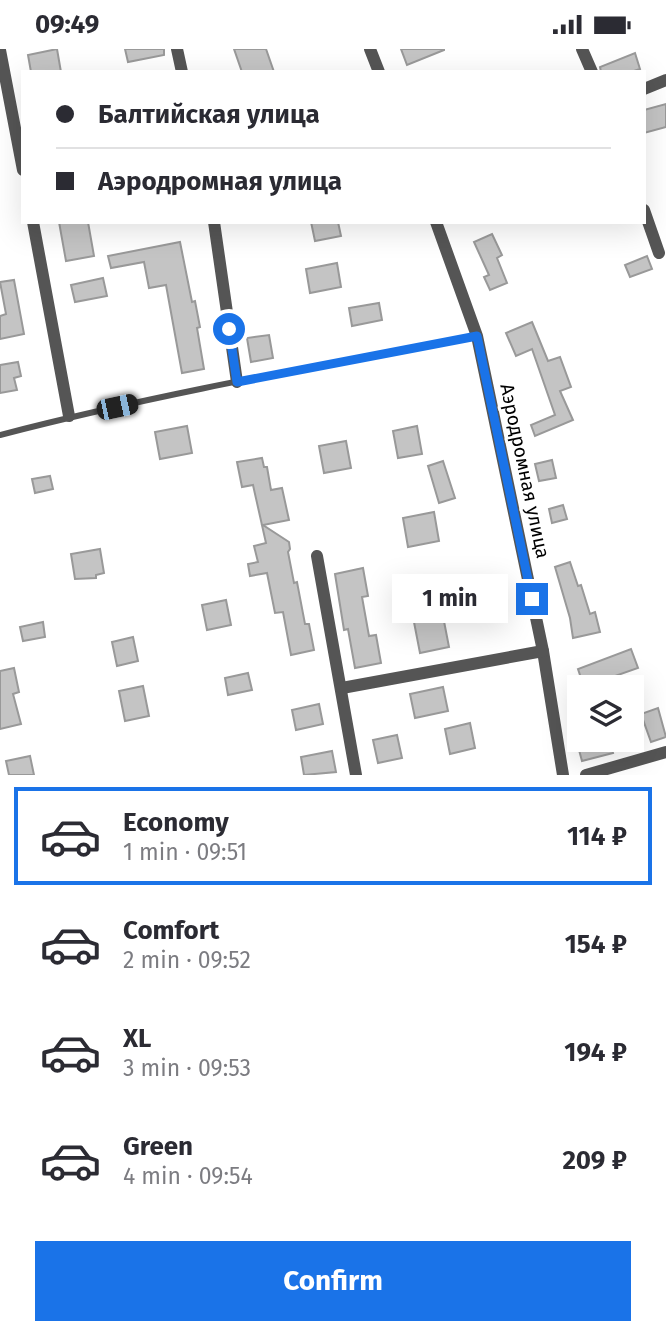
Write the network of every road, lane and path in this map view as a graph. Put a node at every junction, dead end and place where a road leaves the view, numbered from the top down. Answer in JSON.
{"nodes":[{"id":1,"x":177,"y":49,"type":"edge"},
{"id":2,"x":370,"y":49,"type":"edge"},
{"id":3,"x":582,"y":49,"type":"edge"},
{"id":4,"x":0,"y":50,"type":"edge"},
{"id":5,"x":182,"y":70,"type":"edge"},
{"id":6,"x":378,"y":70,"type":"edge"},
{"id":7,"x":591,"y":70,"type":"edge"},
{"id":8,"x":666,"y":81,"type":"edge"},
{"id":9,"x":646,"y":88,"type":"edge"},
{"id":10,"x":21,"y":160,"type":"edge"},
{"id":11,"x":646,"y":216,"type":"edge"},
{"id":12,"x":33,"y":224,"type":"edge"},
{"id":13,"x":214,"y":224,"type":"edge"},
{"id":14,"x":437,"y":224,"type":"edge"},
{"id":15,"x":659,"y":253,"type":"dead end"},
{"id":16,"x":477,"y":336,"type":"junction"},
{"id":17,"x":237,"y":382,"type":"junction"},
{"id":18,"x":69,"y":417,"type":"junction"},
{"id":19,"x":0,"y":435,"type":"edge"},
{"id":20,"x":317,"y":556,"type":"dead end"},
{"id":21,"x":543,"y":651,"type":"junction"},
{"id":22,"x":342,"y":688,"type":"junction"},
{"id":23,"x":666,"y":752,"type":"edge"},
{"id":24,"x":356,"y":775,"type":"edge"},
{"id":25,"x":564,"y":775,"type":"edge"},
{"id":26,"x":586,"y":775,"type":"edge"}],
"edges":[{"from":1,"to":5,"type":"street"},
{"from":2,"to":6,"type":"street"},
{"from":3,"to":7,"type":"street"},
{"from":4,"to":10,"type":"street"},
{"from":8,"to":9,"type":"street"},
{"from":11,"to":15,"type":"street"},
{"from":12,"to":18,"type":"street"},
{"from":13,"to":17,"type":"street"},
{"from":14,"to":16,"type":"street","name":"Аэродромная улица"},
{"from":16,"to":17,"type":"lane"},
{"from":16,"to":21,"type":"street","name":"Аэродромная улица"},
{"from":17,"to":18,"type":"lane"},
{"from":18,"to":19,"type":"lane"},
{"from":20,"to":22,"type":"street"},
{"from":21,"to":22,"type":"street"},
{"from":21,"to":25,"type":"street","name":"Аэродромная улица"},
{"from":22,"to":24,"type":"street"},
{"from":23,"to":26,"type":"street"}]}
